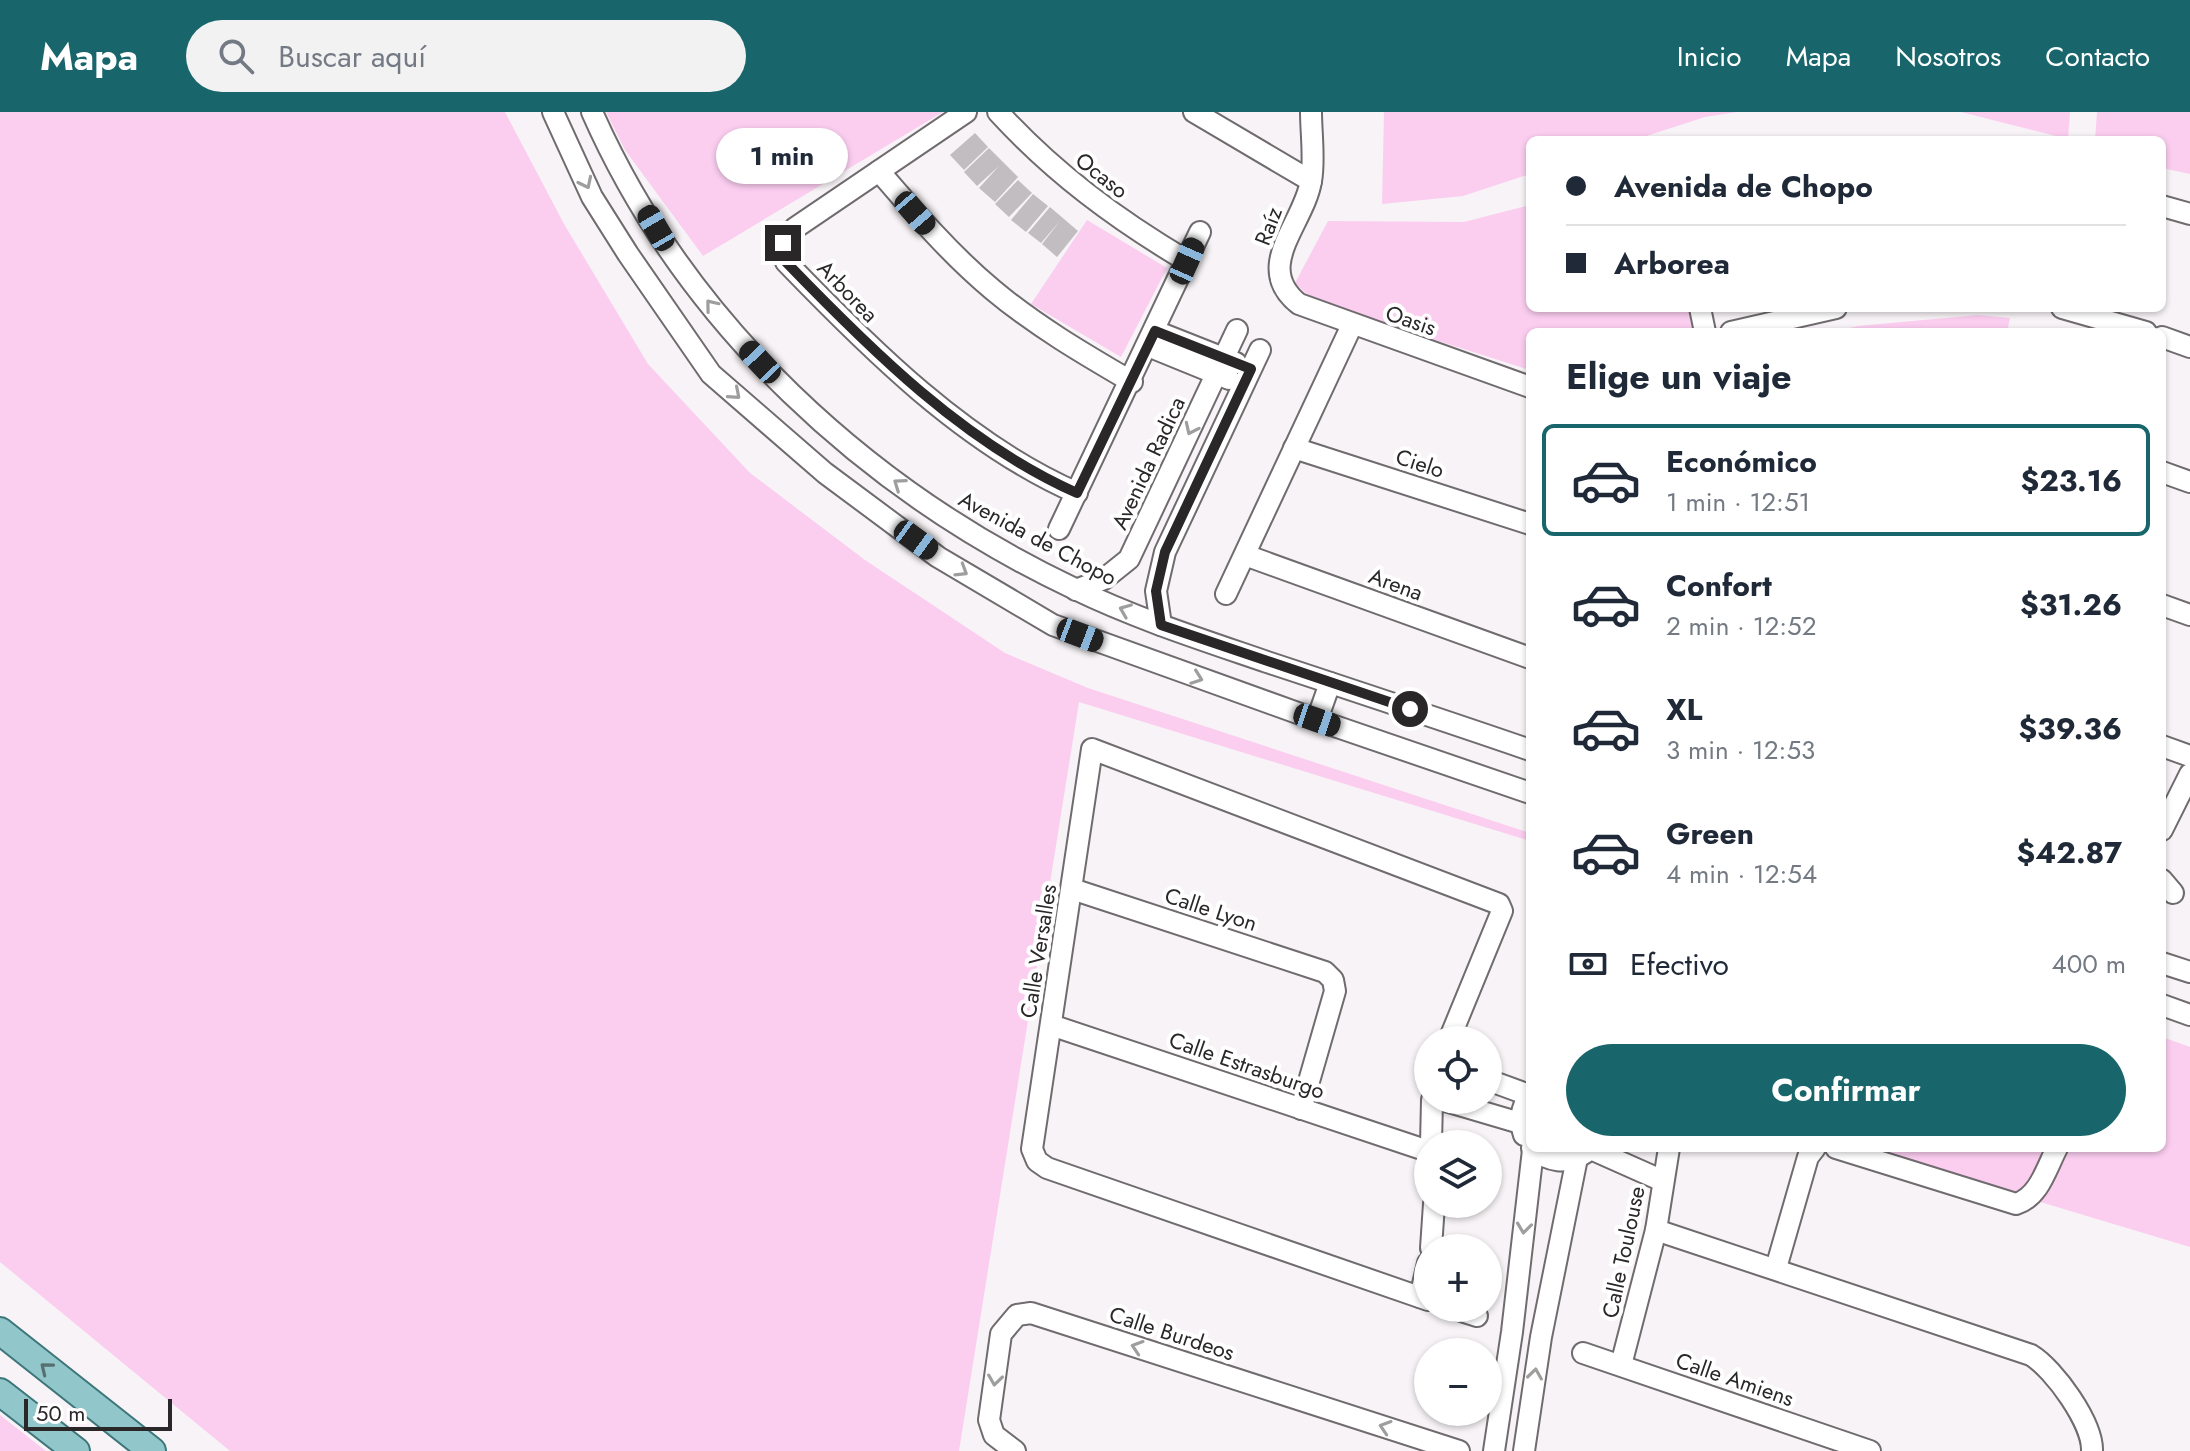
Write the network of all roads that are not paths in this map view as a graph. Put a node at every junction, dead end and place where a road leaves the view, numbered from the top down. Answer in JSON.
{"nodes":[{"id":1,"x":553,"y":112,"type":"edge"},
{"id":2,"x":592,"y":112,"type":"edge"},
{"id":3,"x":966,"y":112,"type":"edge"},
{"id":4,"x":998,"y":112,"type":"edge"},
{"id":5,"x":1194,"y":112,"type":"edge"},
{"id":6,"x":1311,"y":112,"type":"edge"},
{"id":7,"x":879,"y":171,"type":"junction"},
{"id":8,"x":1311,"y":181,"type":"junction"},
{"id":9,"x":2166,"y":207,"type":"edge"},
{"id":10,"x":2190,"y":214,"type":"edge"},
{"id":11,"x":1200,"y":232,"type":"dead end"},
{"id":12,"x":1187,"y":261,"type":"junction"},
{"id":13,"x":1282,"y":288,"type":"joint"},
{"id":14,"x":1818,"y":312,"type":"edge"},
{"id":15,"x":2076,"y":312,"type":"edge"},
{"id":16,"x":1352,"y":325,"type":"junction"},
{"id":17,"x":1748,"y":328,"type":"edge"},
{"id":18,"x":2132,"y":328,"type":"edge"},
{"id":19,"x":1237,"y":330,"type":"dead end"},
{"id":20,"x":2166,"y":338,"type":"edge"},
{"id":21,"x":1151,"y":339,"type":"junction"},
{"id":22,"x":2190,"y":347,"type":"edge"},
{"id":23,"x":1220,"y":366,"type":"junction"},
{"id":24,"x":1132,"y":382,"type":"junction"},
{"id":25,"x":1526,"y":386,"type":"edge"},
{"id":26,"x":1294,"y":448,"type":"junction"},
{"id":27,"x":2166,"y":473,"type":"edge"},
{"id":28,"x":2190,"y":482,"type":"edge"},
{"id":29,"x":1077,"y":493,"type":"junction"},
{"id":30,"x":1526,"y":523,"type":"edge"},
{"id":31,"x":1059,"y":529,"type":"dead end"},
{"id":32,"x":1245,"y":555,"type":"junction"},
{"id":33,"x":1076,"y":590,"type":"junction"},
{"id":34,"x":1226,"y":594,"type":"dead end"},
{"id":35,"x":2166,"y":606,"type":"edge"},
{"id":36,"x":2190,"y":615,"type":"edge"},
{"id":37,"x":1161,"y":625,"type":"junction"},
{"id":38,"x":1526,"y":657,"type":"edge"},
{"id":39,"x":1330,"y":683,"type":"junction"},
{"id":40,"x":1317,"y":720,"type":"junction"},
{"id":41,"x":2166,"y":747,"type":"edge"},
{"id":42,"x":1526,"y":749,"type":"edge"},
{"id":43,"x":2190,"y":756,"type":"edge"},
{"id":44,"x":2190,"y":774,"type":"edge"},
{"id":45,"x":1526,"y":792,"type":"edge"},
{"id":46,"x":2166,"y":822,"type":"edge"},
{"id":47,"x":1072,"y":889,"type":"junction"},
{"id":48,"x":2166,"y":964,"type":"edge"},
{"id":49,"x":2190,"y":972,"type":"edge"},
{"id":50,"x":2166,"y":1006,"type":"edge"},
{"id":51,"x":2190,"y":1015,"type":"edge"},
{"id":52,"x":1051,"y":1025,"type":"junction"},
{"id":53,"x":1455,"y":1026,"type":"edge"},
{"id":54,"x":1502,"y":1085,"type":"edge"},
{"id":55,"x":1526,"y":1093,"type":"edge"},
{"id":56,"x":1526,"y":1101,"type":"edge"},
{"id":57,"x":1301,"y":1109,"type":"junction"},
{"id":58,"x":1489,"y":1114,"type":"edge"},
{"id":59,"x":1520,"y":1123,"type":"junction"},
{"id":60,"x":1526,"y":1136,"type":"edge"},
{"id":61,"x":1414,"y":1146,"type":"edge"},
{"id":62,"x":1532,"y":1152,"type":"edge"},
{"id":63,"x":1538,"y":1152,"type":"edge"},
{"id":64,"x":1586,"y":1152,"type":"edge"},
{"id":65,"x":1668,"y":1152,"type":"edge"},
{"id":66,"x":1812,"y":1152,"type":"edge"},
{"id":67,"x":1849,"y":1152,"type":"edge"},
{"id":68,"x":2055,"y":1152,"type":"edge"},
{"id":69,"x":1663,"y":1181,"type":"junction"},
{"id":70,"x":1656,"y":1230,"type":"junction"},
{"id":71,"x":1776,"y":1268,"type":"junction"},
{"id":72,"x":1414,"y":1296,"type":"edge"},
{"id":73,"x":0,"y":1331,"type":"edge"},
{"id":74,"x":1512,"y":1332,"type":"junction"},
{"id":75,"x":1541,"y":1337,"type":"junction"},
{"id":76,"x":1583,"y":1353,"type":"dead end"},
{"id":77,"x":1621,"y":1365,"type":"junction"},
{"id":78,"x":0,"y":1392,"type":"edge"},
{"id":79,"x":76,"y":1451,"type":"edge"},
{"id":80,"x":152,"y":1451,"type":"edge"},
{"id":81,"x":1015,"y":1451,"type":"edge"},
{"id":82,"x":1459,"y":1451,"type":"edge"},
{"id":83,"x":1494,"y":1451,"type":"edge"},
{"id":84,"x":1524,"y":1451,"type":"edge"},
{"id":85,"x":1870,"y":1451,"type":"edge"},
{"id":86,"x":2092,"y":1451,"type":"edge"}],
"edges":[{"from":1,"to":40,"type":"street","one_way":true},
{"from":33,"to":2,"type":"street","name":"Avenida de Chopo","one_way":true},
{"from":3,"to":7,"type":"street","name":"Arborea"},
{"from":4,"to":12,"type":"street","name":"Ocaso"},
{"from":5,"to":8,"type":"street"},
{"from":6,"to":8,"type":"street","name":"Raíz"},
{"from":7,"to":24,"type":"street"},
{"from":7,"to":29,"type":"street","name":"Arborea"},
{"from":8,"to":13,"type":"street","name":"Raíz"},
{"from":9,"to":10,"type":"street"},
{"from":11,"to":12,"type":"street"},
{"from":12,"to":21,"type":"street"},
{"from":13,"to":16,"type":"street","name":"Oasis"},
{"from":14,"to":17,"type":"street"},
{"from":15,"to":18,"type":"street"},
{"from":16,"to":25,"type":"street","name":"Oasis"},
{"from":16,"to":26,"type":"street"},
{"from":19,"to":23,"type":"street","name":"Avenida Radica"},
{"from":20,"to":22,"type":"street"},
{"from":21,"to":23,"type":"street"},
{"from":21,"to":24,"type":"street"},
{"from":23,"to":33,"type":"street","name":"Avenida Radica","one_way":true},
{"from":23,"to":37,"type":"street"},
{"from":24,"to":29,"type":"street"},
{"from":26,"to":30,"type":"street","name":"Cielo"},
{"from":26,"to":32,"type":"street"},
{"from":27,"to":28,"type":"street"},
{"from":29,"to":31,"type":"street"},
{"from":32,"to":34,"type":"street"},
{"from":32,"to":38,"type":"street","name":"Arena"},
{"from":37,"to":33,"type":"street","name":"Avenida de Chopo","one_way":true},
{"from":35,"to":36,"type":"street"},
{"from":37,"to":39,"type":"street","name":"Avenida de Chopo"},
{"from":39,"to":40,"type":"street"},
{"from":39,"to":42,"type":"street","name":"Avenida de Chopo"},
{"from":40,"to":45,"type":"street"},
{"from":41,"to":43,"type":"street"},
{"from":44,"to":46,"type":"street"},
{"from":47,"to":52,"type":"street","name":"Calle Versalles"},
{"from":47,"to":53,"type":"street","name":"Calle Versalles"},
{"from":47,"to":57,"type":"street","name":"Calle Lyon"},
{"from":48,"to":49,"type":"street"},
{"from":50,"to":51,"type":"street"},
{"from":52,"to":57,"type":"street","name":"Calle Estrasburgo"},
{"from":52,"to":72,"type":"street","name":"Calle Versalles"},
{"from":54,"to":55,"type":"street"},
{"from":56,"to":59,"type":"street"},
{"from":57,"to":61,"type":"street","name":"Calle Estrasburgo"},
{"from":58,"to":59,"type":"street"},
{"from":59,"to":60,"type":"street"},
{"from":62,"to":74,"type":"street","one_way":true},
{"from":63,"to":64,"type":"street"},
{"from":64,"to":69,"type":"street"},
{"from":64,"to":75,"type":"street"},
{"from":65,"to":69,"type":"street","name":"Calle Toulouse"},
{"from":66,"to":71,"type":"street"},
{"from":67,"to":68,"type":"street"},
{"from":69,"to":70,"type":"street","name":"Calle Toulouse"},
{"from":70,"to":71,"type":"street"},
{"from":70,"to":77,"type":"street","name":"Calle Toulouse"},
{"from":71,"to":86,"type":"street"},
{"from":80,"to":73,"type":"main road","one_way":true},
{"from":74,"to":75,"type":"street"},
{"from":74,"to":83,"type":"street"},
{"from":84,"to":75,"type":"street","one_way":true},
{"from":76,"to":77,"type":"street","name":"Calle Amiens"},
{"from":77,"to":85,"type":"street","name":"Calle Amiens"},
{"from":78,"to":79,"type":"main road"},
{"from":82,"to":81,"type":"street","name":"Calle Burdeos","one_way":true}]}
